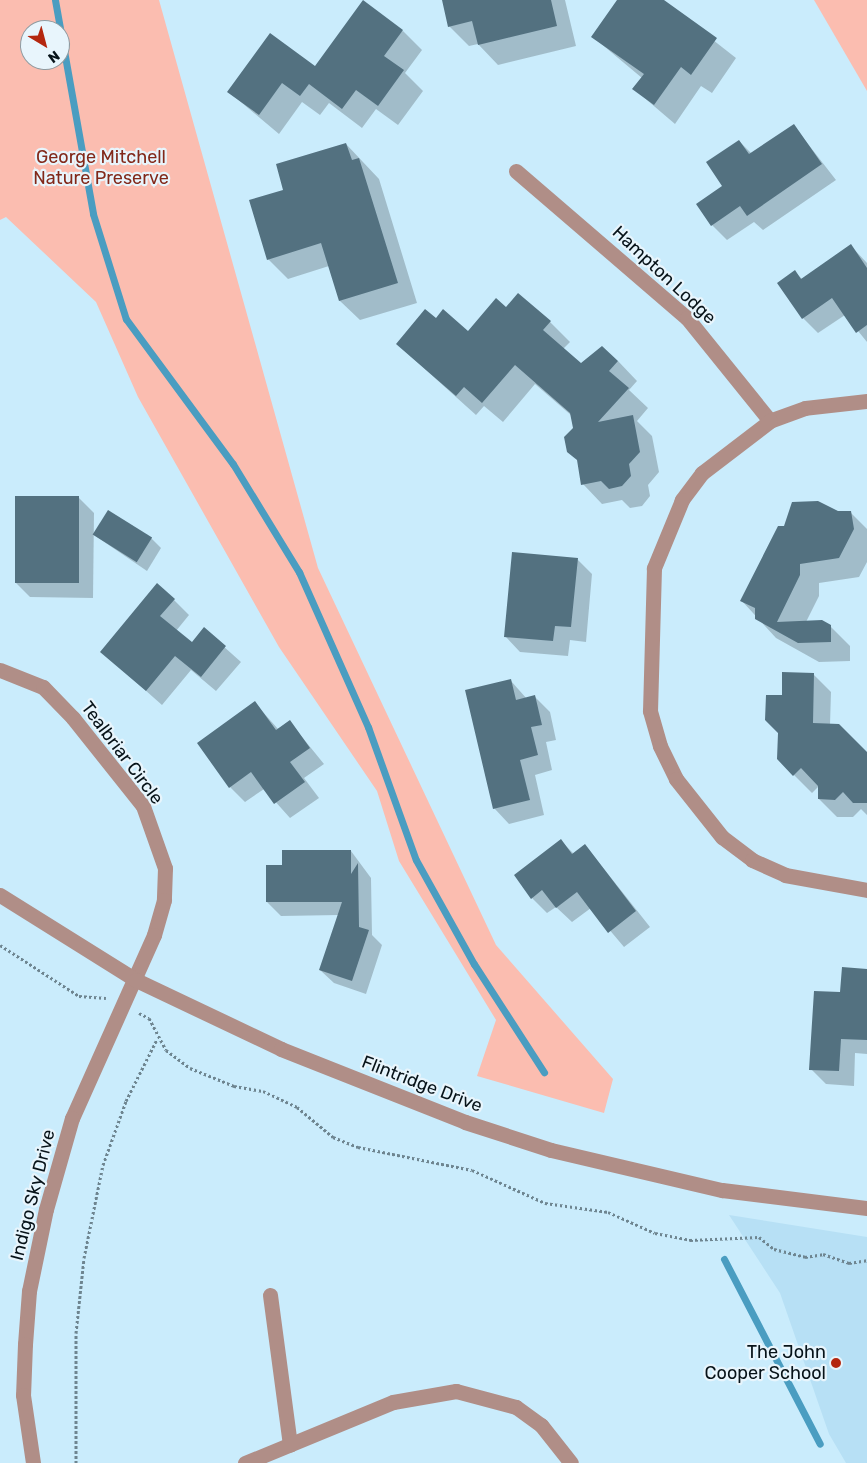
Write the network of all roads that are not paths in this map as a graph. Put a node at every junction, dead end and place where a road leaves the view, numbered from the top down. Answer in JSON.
{"nodes":[{"id":1,"x":516,"y":171,"type":"dead end"},
{"id":2,"x":867,"y":401,"type":"edge"},
{"id":3,"x":770,"y":421,"type":"junction"},
{"id":4,"x":0,"y":670,"type":"edge"},
{"id":5,"x":867,"y":890,"type":"edge"},
{"id":6,"x":0,"y":895,"type":"edge"},
{"id":7,"x":136,"y":980,"type":"junction"},
{"id":8,"x":867,"y":1208,"type":"edge"},
{"id":9,"x":270,"y":1295,"type":"dead end"},
{"id":10,"x":290,"y":1445,"type":"junction"},
{"id":11,"x":33,"y":1463,"type":"edge"},
{"id":12,"x":245,"y":1463,"type":"edge"},
{"id":13,"x":571,"y":1463,"type":"edge"}],
"edges":[{"from":1,"to":3,"type":"street","name":"Hampton Lodge"},
{"from":2,"to":3,"type":"street"},
{"from":3,"to":5,"type":"street"},
{"from":4,"to":7,"type":"street","name":"Tealbriar Circle"},
{"from":6,"to":7,"type":"street","name":"Flintridge Drive"},
{"from":7,"to":8,"type":"street","name":"Flintridge Drive"},
{"from":7,"to":11,"type":"street","name":"Indigo Sky Drive"},
{"from":9,"to":10,"type":"street"},
{"from":10,"to":12,"type":"street"},
{"from":10,"to":13,"type":"street"}]}
